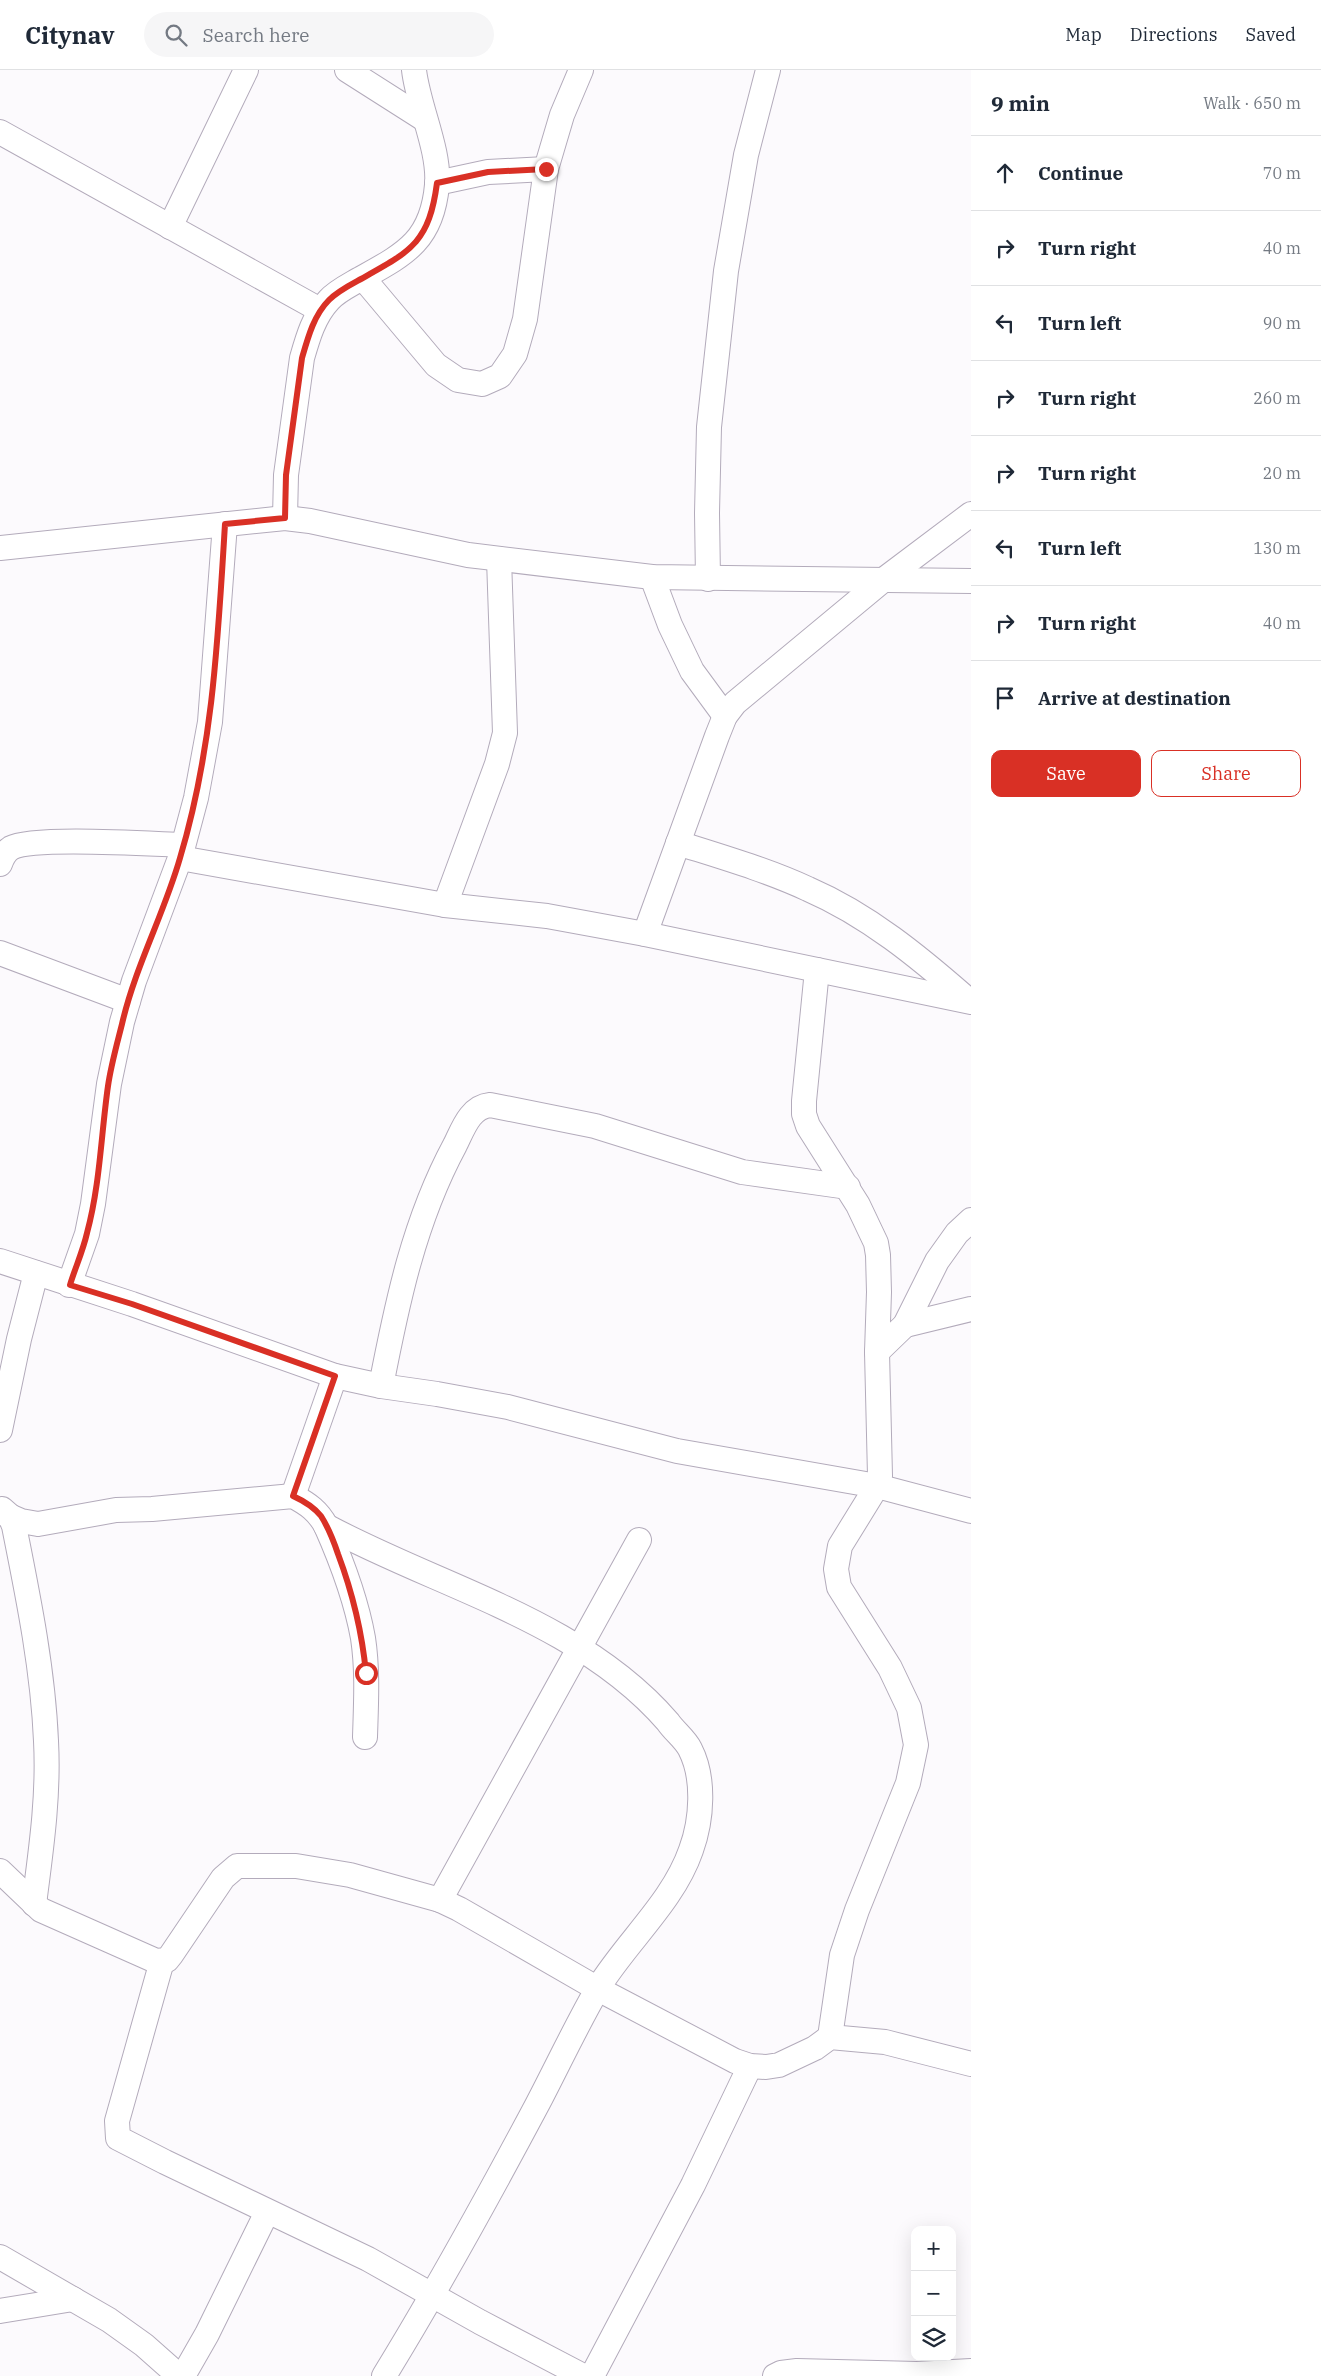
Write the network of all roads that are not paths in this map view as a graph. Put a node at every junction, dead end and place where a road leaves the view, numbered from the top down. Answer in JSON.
{"nodes":[{"id":1,"x":246,"y":70,"type":"edge"},
{"id":2,"x":348,"y":70,"type":"edge"},
{"id":3,"x":414,"y":70,"type":"edge"},
{"id":4,"x":581,"y":70,"type":"edge"},
{"id":5,"x":768,"y":70,"type":"edge"},
{"id":6,"x":424,"y":119,"type":"junction"},
{"id":7,"x":0,"y":132,"type":"edge"},
{"id":8,"x":546,"y":169,"type":"junction"},
{"id":9,"x":437,"y":183,"type":"junction"},
{"id":10,"x":170,"y":227,"type":"junction"},
{"id":11,"x":362,"y":278,"type":"junction"},
{"id":12,"x":320,"y":310,"type":"junction"},
{"id":13,"x":971,"y":514,"type":"edge"},
{"id":14,"x":285,"y":518,"type":"junction"},
{"id":15,"x":225,"y":524,"type":"junction"},
{"id":16,"x":0,"y":548,"type":"edge"},
{"id":17,"x":499,"y":559,"type":"junction"},
{"id":18,"x":652,"y":577,"type":"junction"},
{"id":19,"x":708,"y":579,"type":"junction"},
{"id":20,"x":971,"y":580,"type":"edge"},
{"id":21,"x":882,"y":581,"type":"junction"},
{"id":22,"x":725,"y":716,"type":"junction"},
{"id":23,"x":678,"y":842,"type":"junction"},
{"id":24,"x":182,"y":851,"type":"junction"},
{"id":25,"x":0,"y":864,"type":"edge"},
{"id":26,"x":445,"y":906,"type":"junction"},
{"id":27,"x":645,"y":934,"type":"junction"},
{"id":28,"x":0,"y":953,"type":"edge"},
{"id":29,"x":817,"y":970,"type":"junction"},
{"id":30,"x":128,"y":1001,"type":"junction"},
{"id":31,"x":970,"y":1002,"type":"edge"},
{"id":32,"x":848,"y":1187,"type":"junction"},
{"id":33,"x":971,"y":1220,"type":"edge"},
{"id":34,"x":0,"y":1260,"type":"edge"},
{"id":35,"x":36,"y":1273,"type":"junction"},
{"id":36,"x":70,"y":1285,"type":"junction"},
{"id":37,"x":971,"y":1309,"type":"edge"},
{"id":38,"x":905,"y":1325,"type":"junction"},
{"id":39,"x":877,"y":1352,"type":"junction"},
{"id":40,"x":335,"y":1376,"type":"junction"},
{"id":41,"x":381,"y":1386,"type":"junction"},
{"id":42,"x":0,"y":1430,"type":"edge"},
{"id":43,"x":877,"y":1486,"type":"junction"},
{"id":44,"x":293,"y":1496,"type":"junction"},
{"id":45,"x":971,"y":1511,"type":"edge"},
{"id":46,"x":3,"y":1512,"type":"edge"},
{"id":47,"x":326,"y":1526,"type":"junction"},
{"id":48,"x":639,"y":1540,"type":"dead end"},
{"id":49,"x":579,"y":1648,"type":"junction"},
{"id":50,"x":365,"y":1737,"type":"dead end"},
{"id":51,"x":0,"y":1871,"type":"edge"},
{"id":52,"x":440,"y":1900,"type":"junction"},
{"id":53,"x":34,"y":1904,"type":"junction"},
{"id":54,"x":162,"y":1961,"type":"junction"},
{"id":55,"x":598,"y":1989,"type":"junction"},
{"id":56,"x":830,"y":2037,"type":"junction"},
{"id":57,"x":971,"y":2064,"type":"edge"},
{"id":58,"x":750,"y":2066,"type":"junction"},
{"id":59,"x":267,"y":2212,"type":"junction"},
{"id":60,"x":0,"y":2257,"type":"edge"},
{"id":61,"x":433,"y":2296,"type":"junction"},
{"id":62,"x":73,"y":2299,"type":"junction"},
{"id":63,"x":0,"y":2311,"type":"edge"},
{"id":64,"x":551,"y":2368,"type":"edge"},
{"id":65,"x":971,"y":2371,"type":"edge"},
{"id":66,"x":179,"y":2376,"type":"edge"},
{"id":67,"x":183,"y":2376,"type":"edge"},
{"id":68,"x":384,"y":2376,"type":"edge"},
{"id":69,"x":583,"y":2376,"type":"edge"},
{"id":70,"x":592,"y":2376,"type":"edge"},
{"id":71,"x":775,"y":2376,"type":"edge"}],
"edges":[{"from":1,"to":10,"type":"street"},
{"from":2,"to":6,"type":"street"},
{"from":3,"to":6,"type":"street"},
{"from":4,"to":8,"type":"street"},
{"from":5,"to":19,"type":"street"},
{"from":6,"to":9,"type":"street"},
{"from":7,"to":10,"type":"street"},
{"from":8,"to":9,"type":"street"},
{"from":8,"to":11,"type":"street"},
{"from":9,"to":11,"type":"street"},
{"from":10,"to":12,"type":"street"},
{"from":11,"to":12,"type":"street"},
{"from":12,"to":14,"type":"street"},
{"from":13,"to":21,"type":"street"},
{"from":14,"to":15,"type":"street"},
{"from":14,"to":17,"type":"street"},
{"from":15,"to":16,"type":"street"},
{"from":15,"to":24,"type":"street"},
{"from":17,"to":18,"type":"street"},
{"from":17,"to":26,"type":"street"},
{"from":18,"to":19,"type":"street"},
{"from":18,"to":22,"type":"street"},
{"from":19,"to":21,"type":"street"},
{"from":20,"to":21,"type":"street"},
{"from":21,"to":22,"type":"street"},
{"from":22,"to":23,"type":"street"},
{"from":23,"to":27,"type":"street"},
{"from":23,"to":31,"type":"street"},
{"from":24,"to":25,"type":"street"},
{"from":24,"to":26,"type":"street"},
{"from":24,"to":30,"type":"street"},
{"from":26,"to":27,"type":"street"},
{"from":27,"to":29,"type":"street"},
{"from":28,"to":30,"type":"street"},
{"from":29,"to":31,"type":"street"},
{"from":29,"to":32,"type":"street"},
{"from":30,"to":36,"type":"street"},
{"from":32,"to":39,"type":"street"},
{"from":32,"to":41,"type":"street"},
{"from":33,"to":38,"type":"street"},
{"from":34,"to":35,"type":"street"},
{"from":35,"to":36,"type":"street"},
{"from":35,"to":42,"type":"street"},
{"from":36,"to":40,"type":"street"},
{"from":37,"to":38,"type":"street"},
{"from":38,"to":39,"type":"street"},
{"from":39,"to":43,"type":"street"},
{"from":40,"to":41,"type":"street"},
{"from":40,"to":44,"type":"street"},
{"from":41,"to":43,"type":"street"},
{"from":43,"to":45,"type":"street"},
{"from":43,"to":56,"type":"street"},
{"from":44,"to":46,"type":"street"},
{"from":44,"to":47,"type":"street"},
{"from":46,"to":53,"type":"street"},
{"from":47,"to":49,"type":"street"},
{"from":47,"to":50,"type":"street"},
{"from":48,"to":49,"type":"street"},
{"from":49,"to":52,"type":"street"},
{"from":49,"to":55,"type":"street"},
{"from":51,"to":53,"type":"street"},
{"from":52,"to":54,"type":"street"},
{"from":52,"to":55,"type":"street"},
{"from":53,"to":54,"type":"street"},
{"from":54,"to":59,"type":"street"},
{"from":55,"to":58,"type":"street"},
{"from":55,"to":61,"type":"street"},
{"from":56,"to":57,"type":"street"},
{"from":56,"to":58,"type":"street"},
{"from":58,"to":70,"type":"street"},
{"from":59,"to":61,"type":"street"},
{"from":59,"to":67,"type":"street"},
{"from":60,"to":62,"type":"street"},
{"from":61,"to":64,"type":"street"},
{"from":61,"to":68,"type":"street"},
{"from":62,"to":63,"type":"street"},
{"from":62,"to":66,"type":"street"},
{"from":64,"to":69,"type":"street"},
{"from":65,"to":71,"type":"street"}]}
